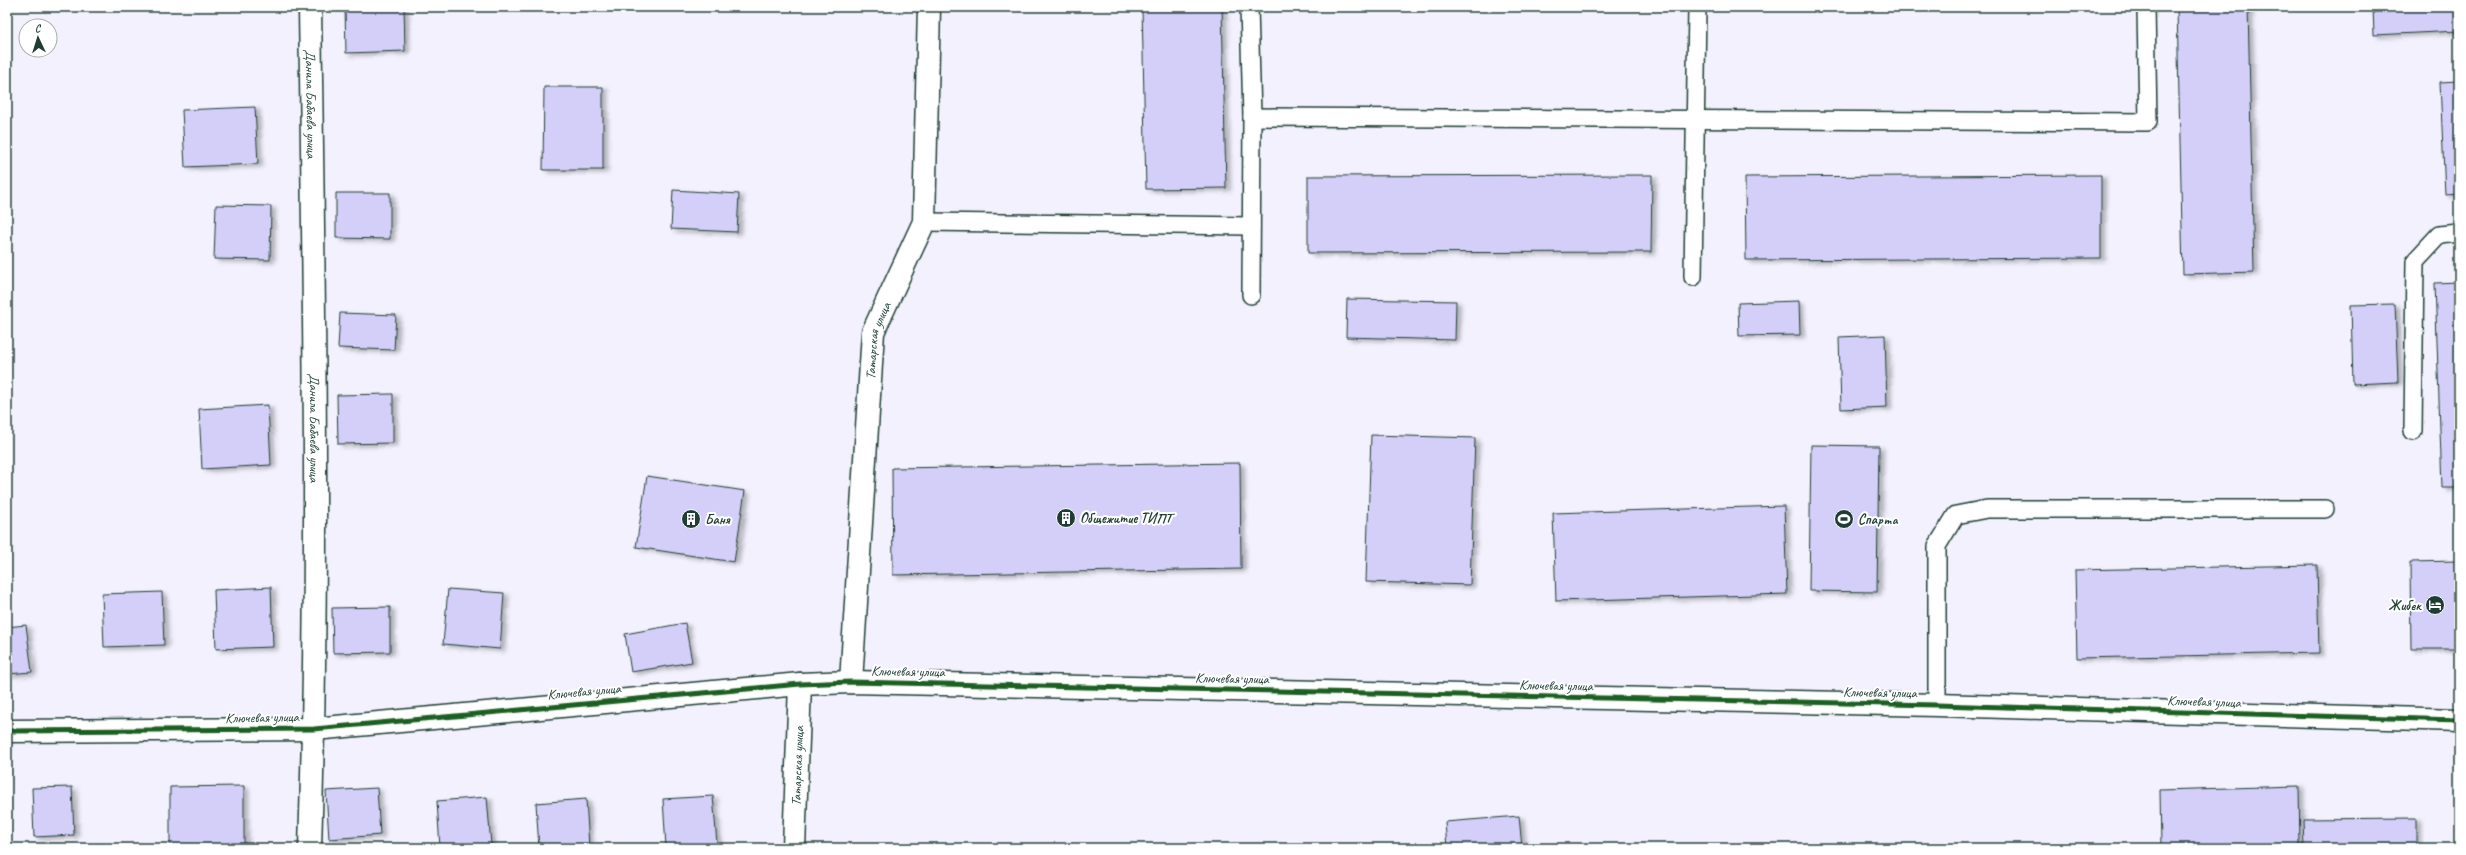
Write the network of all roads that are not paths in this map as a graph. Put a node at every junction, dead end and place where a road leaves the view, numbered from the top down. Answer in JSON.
{"nodes":[{"id":1,"x":310,"y":7,"type":"edge"},
{"id":2,"x":929,"y":7,"type":"edge"},
{"id":3,"x":1249,"y":7,"type":"edge"},
{"id":4,"x":1697,"y":7,"type":"edge"},
{"id":5,"x":2146,"y":7,"type":"edge"},
{"id":6,"x":1252,"y":116,"type":"junction"},
{"id":7,"x":1695,"y":118,"type":"junction"},
{"id":8,"x":924,"y":222,"type":"junction"},
{"id":9,"x":1251,"y":226,"type":"junction"},
{"id":10,"x":2459,"y":233,"type":"edge"},
{"id":11,"x":1692,"y":277,"type":"dead end"},
{"id":12,"x":1251,"y":295,"type":"dead end"},
{"id":13,"x":2413,"y":431,"type":"dead end"},
{"id":14,"x":2325,"y":509,"type":"dead end"},
{"id":15,"x":851,"y":682,"type":"junction"},
{"id":16,"x":800,"y":684,"type":"junction"},
{"id":17,"x":1937,"y":705,"type":"junction"},
{"id":18,"x":2459,"y":720,"type":"edge"},
{"id":19,"x":314,"y":728,"type":"junction"},
{"id":20,"x":7,"y":732,"type":"edge"},
{"id":21,"x":310,"y":848,"type":"edge"},
{"id":22,"x":794,"y":848,"type":"edge"}],
"edges":[{"from":1,"to":19,"type":"street","name":"Данила Бабаева улица"},
{"from":2,"to":8,"type":"street","name":"Татарская улица"},
{"from":3,"to":6,"type":"lane"},
{"from":4,"to":7,"type":"lane"},
{"from":5,"to":7,"type":"lane"},
{"from":6,"to":7,"type":"lane"},
{"from":6,"to":9,"type":"lane"},
{"from":7,"to":11,"type":"lane"},
{"from":8,"to":9,"type":"lane"},
{"from":8,"to":15,"type":"street","name":"Татарская улица"},
{"from":9,"to":12,"type":"lane"},
{"from":10,"to":13,"type":"lane"},
{"from":14,"to":17,"type":"lane"},
{"from":15,"to":16,"type":"street","name":"Ключевая улица"},
{"from":15,"to":17,"type":"street","name":"Ключевая улица"},
{"from":16,"to":19,"type":"street","name":"Ключевая улица"},
{"from":16,"to":22,"type":"street","name":"Татарская улица"},
{"from":17,"to":18,"type":"street","name":"Ключевая улица"},
{"from":19,"to":20,"type":"street","name":"Ключевая улица"},
{"from":19,"to":21,"type":"street","name":"Данила Бабаева улица"}]}
